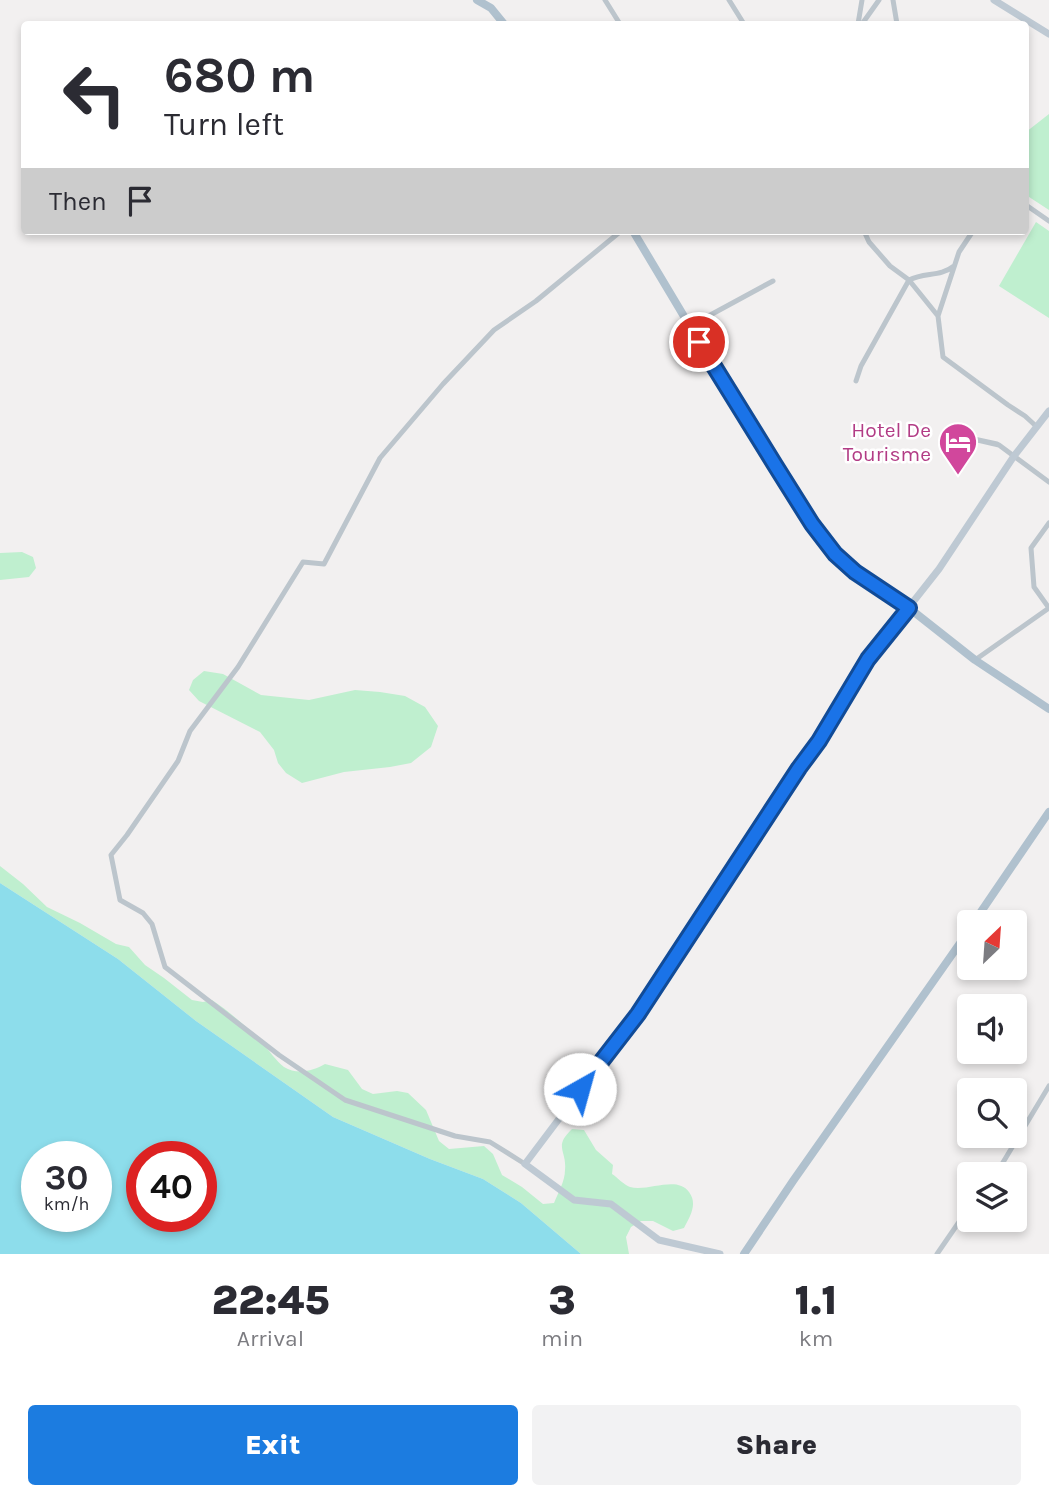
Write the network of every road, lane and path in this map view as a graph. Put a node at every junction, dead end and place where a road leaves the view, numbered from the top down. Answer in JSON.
{"nodes":[{"id":1,"x":477,"y":0,"type":"edge"},
{"id":2,"x":605,"y":0,"type":"edge"},
{"id":3,"x":729,"y":0,"type":"edge"},
{"id":4,"x":862,"y":0,"type":"edge"},
{"id":5,"x":879,"y":0,"type":"edge"},
{"id":6,"x":894,"y":0,"type":"edge"},
{"id":7,"x":994,"y":0,"type":"edge"},
{"id":8,"x":489,"y":4,"type":"edge"},
{"id":9,"x":501,"y":21,"type":"edge"},
{"id":10,"x":618,"y":21,"type":"edge"},
{"id":11,"x":742,"y":21,"type":"edge"},
{"id":12,"x":860,"y":21,"type":"edge"},
{"id":13,"x":862,"y":21,"type":"edge"},
{"id":14,"x":897,"y":21,"type":"edge"},
{"id":15,"x":1028,"y":21,"type":"edge"},
{"id":16,"x":1029,"y":22,"type":"edge"},
{"id":17,"x":1049,"y":34,"type":"edge"},
{"id":18,"x":1029,"y":207,"type":"edge"},
{"id":19,"x":1049,"y":221,"type":"edge"},
{"id":20,"x":616,"y":235,"type":"edge"},
{"id":21,"x":635,"y":235,"type":"edge"},
{"id":22,"x":866,"y":235,"type":"edge"},
{"id":23,"x":970,"y":235,"type":"edge"},
{"id":24,"x":954,"y":266,"type":"junction"},
{"id":25,"x":909,"y":280,"type":"junction"},
{"id":26,"x":773,"y":281,"type":"dead end"},
{"id":27,"x":938,"y":316,"type":"junction"},
{"id":28,"x":690,"y":326,"type":"junction"},
{"id":29,"x":856,"y":381,"type":"dead end"},
{"id":30,"x":1049,"y":411,"type":"edge"},
{"id":31,"x":1037,"y":427,"type":"junction"},
{"id":32,"x":997,"y":444,"type":"dead end"},
{"id":33,"x":1014,"y":456,"type":"junction"},
{"id":34,"x":1049,"y":482,"type":"edge"},
{"id":35,"x":1049,"y":523,"type":"edge"},
{"id":36,"x":909,"y":608,"type":"junction"},
{"id":37,"x":1049,"y":608,"type":"edge"},
{"id":38,"x":975,"y":660,"type":"junction"},
{"id":39,"x":1049,"y":709,"type":"edge"},
{"id":40,"x":1049,"y":812,"type":"edge"},
{"id":41,"x":982,"y":910,"type":"edge"},
{"id":42,"x":957,"y":948,"type":"edge"},
{"id":43,"x":1049,"y":1086,"type":"edge"},
{"id":44,"x":1003,"y":1162,"type":"edge"},
{"id":45,"x":525,"y":1164,"type":"junction"},
{"id":46,"x":957,"y":1225,"type":"edge"},
{"id":47,"x":720,"y":1254,"type":"edge"},
{"id":48,"x":744,"y":1254,"type":"edge"},
{"id":49,"x":937,"y":1254,"type":"edge"}],
"edges":[{"from":1,"to":8,"type":"main road"},
{"from":2,"to":10,"type":"street"},
{"from":3,"to":11,"type":"street"},
{"from":4,"to":12,"type":"street"},
{"from":5,"to":13,"type":"street"},
{"from":6,"to":14,"type":"street"},
{"from":7,"to":15,"type":"street"},
{"from":8,"to":9,"type":"main road"},
{"from":16,"to":17,"type":"street"},
{"from":18,"to":19,"type":"street"},
{"from":20,"to":45,"type":"street"},
{"from":21,"to":28,"type":"main road"},
{"from":22,"to":25,"type":"street"},
{"from":23,"to":24,"type":"street"},
{"from":24,"to":25,"type":"street"},
{"from":24,"to":27,"type":"street"},
{"from":25,"to":27,"type":"street"},
{"from":25,"to":29,"type":"street"},
{"from":26,"to":28,"type":"street"},
{"from":27,"to":31,"type":"street"},
{"from":28,"to":36,"type":"main road"},
{"from":30,"to":31,"type":"street"},
{"from":31,"to":33,"type":"street"},
{"from":32,"to":33,"type":"street"},
{"from":33,"to":34,"type":"street"},
{"from":33,"to":36,"type":"street"},
{"from":35,"to":37,"type":"street"},
{"from":36,"to":38,"type":"main road"},
{"from":36,"to":45,"type":"street"},
{"from":37,"to":38,"type":"street"},
{"from":38,"to":39,"type":"main road"},
{"from":40,"to":41,"type":"main road"},
{"from":42,"to":48,"type":"main road"},
{"from":43,"to":44,"type":"street"},
{"from":45,"to":47,"type":"street"},
{"from":46,"to":49,"type":"street"}]}
